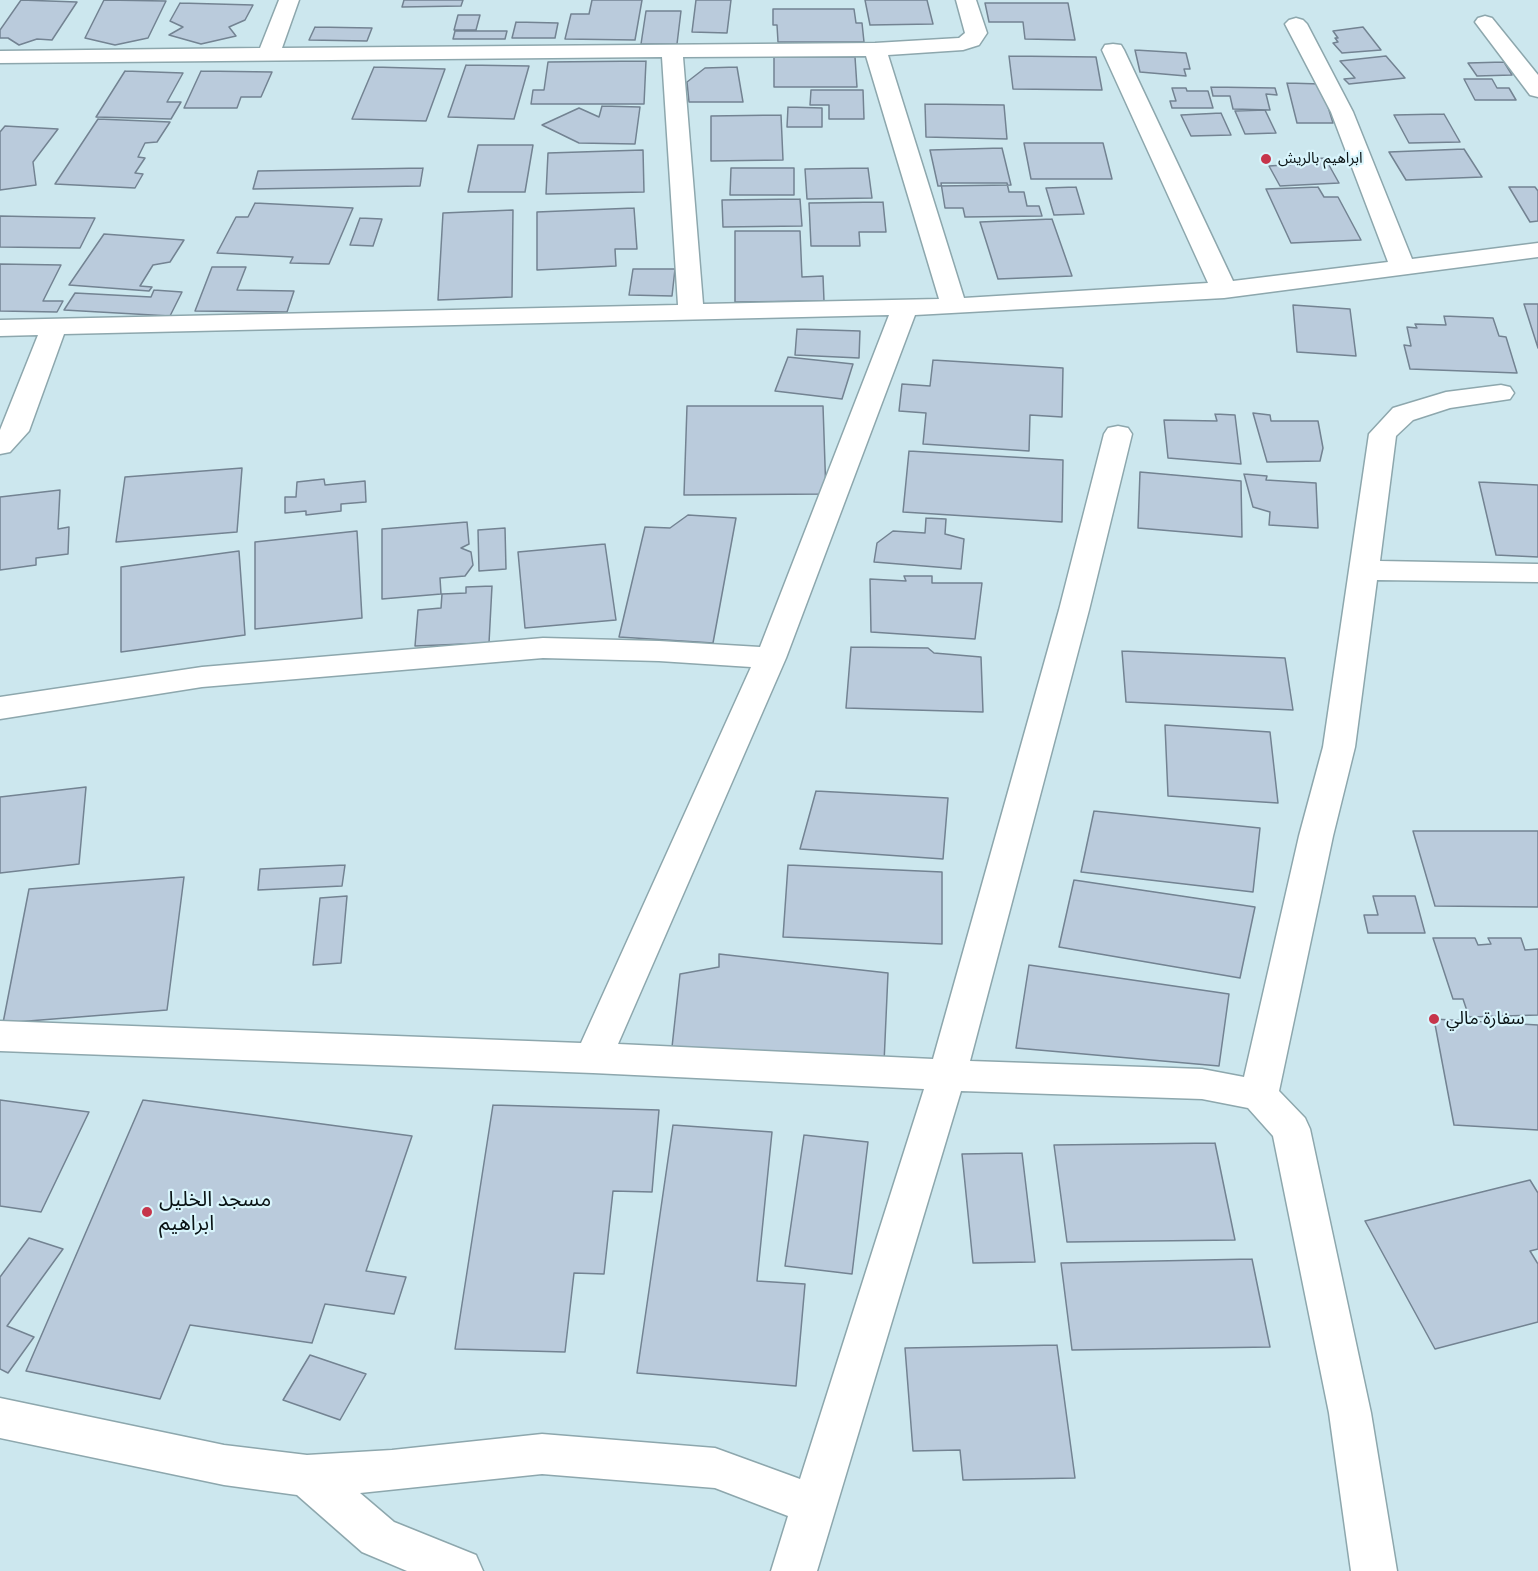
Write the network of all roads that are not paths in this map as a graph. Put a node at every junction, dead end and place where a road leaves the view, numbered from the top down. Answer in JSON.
{"nodes":[{"id":1,"x":290,"y":0,"type":"edge"},
{"id":2,"x":966,"y":0,"type":"edge"},
{"id":3,"x":1485,"y":22,"type":"dead end"},
{"id":4,"x":1296,"y":24,"type":"dead end"},
{"id":5,"x":875,"y":49,"type":"junction"},
{"id":6,"x":672,"y":50,"type":"junction"},
{"id":7,"x":1113,"y":50,"type":"dead end"},
{"id":8,"x":269,"y":54,"type":"junction"},
{"id":9,"x":0,"y":57,"type":"edge"},
{"id":10,"x":1538,"y":90,"type":"edge"},
{"id":11,"x":1538,"y":250,"type":"edge"},
{"id":12,"x":1402,"y":265,"type":"junction"},
{"id":13,"x":1224,"y":290,"type":"junction"},
{"id":14,"x":954,"y":306,"type":"junction"},
{"id":15,"x":905,"y":308,"type":"junction"},
{"id":16,"x":691,"y":314,"type":"junction"},
{"id":17,"x":54,"y":327,"type":"junction"},
{"id":18,"x":0,"y":328,"type":"edge"},
{"id":19,"x":1501,"y":393,"type":"dead end"},
{"id":20,"x":1118,"y":434,"type":"dead end"},
{"id":21,"x":0,"y":446,"type":"edge"},
{"id":22,"x":1365,"y":570,"type":"junction"},
{"id":23,"x":1538,"y":573,"type":"edge"},
{"id":24,"x":771,"y":658,"type":"junction"},
{"id":25,"x":0,"y":708,"type":"edge"},
{"id":26,"x":0,"y":1036,"type":"edge"},
{"id":27,"x":593,"y":1058,"type":"junction"},
{"id":28,"x":947,"y":1075,"type":"junction"},
{"id":29,"x":1259,"y":1095,"type":"junction"},
{"id":30,"x":0,"y":1419,"type":"edge"},
{"id":31,"x":307,"y":1476,"type":"junction"},
{"id":32,"x":814,"y":1505,"type":"junction"},
{"id":33,"x":460,"y":1571,"type":"edge"},
{"id":34,"x":794,"y":1571,"type":"edge"},
{"id":35,"x":1374,"y":1571,"type":"edge"}],
"edges":[{"from":1,"to":8,"type":"street"},
{"from":2,"to":5,"type":"street"},
{"from":3,"to":10,"type":"street"},
{"from":4,"to":12,"type":"street"},
{"from":5,"to":6,"type":"street"},
{"from":5,"to":14,"type":"street"},
{"from":6,"to":8,"type":"street"},
{"from":6,"to":16,"type":"street"},
{"from":7,"to":13,"type":"street"},
{"from":8,"to":9,"type":"street"},
{"from":11,"to":12,"type":"street"},
{"from":12,"to":13,"type":"street"},
{"from":13,"to":14,"type":"street"},
{"from":14,"to":15,"type":"street"},
{"from":15,"to":16,"type":"street"},
{"from":15,"to":24,"type":"street"},
{"from":16,"to":17,"type":"street"},
{"from":17,"to":18,"type":"street"},
{"from":17,"to":21,"type":"street"},
{"from":19,"to":22,"type":"street"},
{"from":20,"to":28,"type":"street"},
{"from":22,"to":23,"type":"street"},
{"from":22,"to":29,"type":"street"},
{"from":24,"to":25,"type":"street"},
{"from":24,"to":27,"type":"street"},
{"from":26,"to":27,"type":"street"},
{"from":27,"to":28,"type":"street"},
{"from":28,"to":29,"type":"street"},
{"from":28,"to":32,"type":"street"},
{"from":29,"to":35,"type":"street"},
{"from":30,"to":31,"type":"street"},
{"from":31,"to":32,"type":"street"},
{"from":31,"to":33,"type":"street"},
{"from":32,"to":34,"type":"street"}]}
